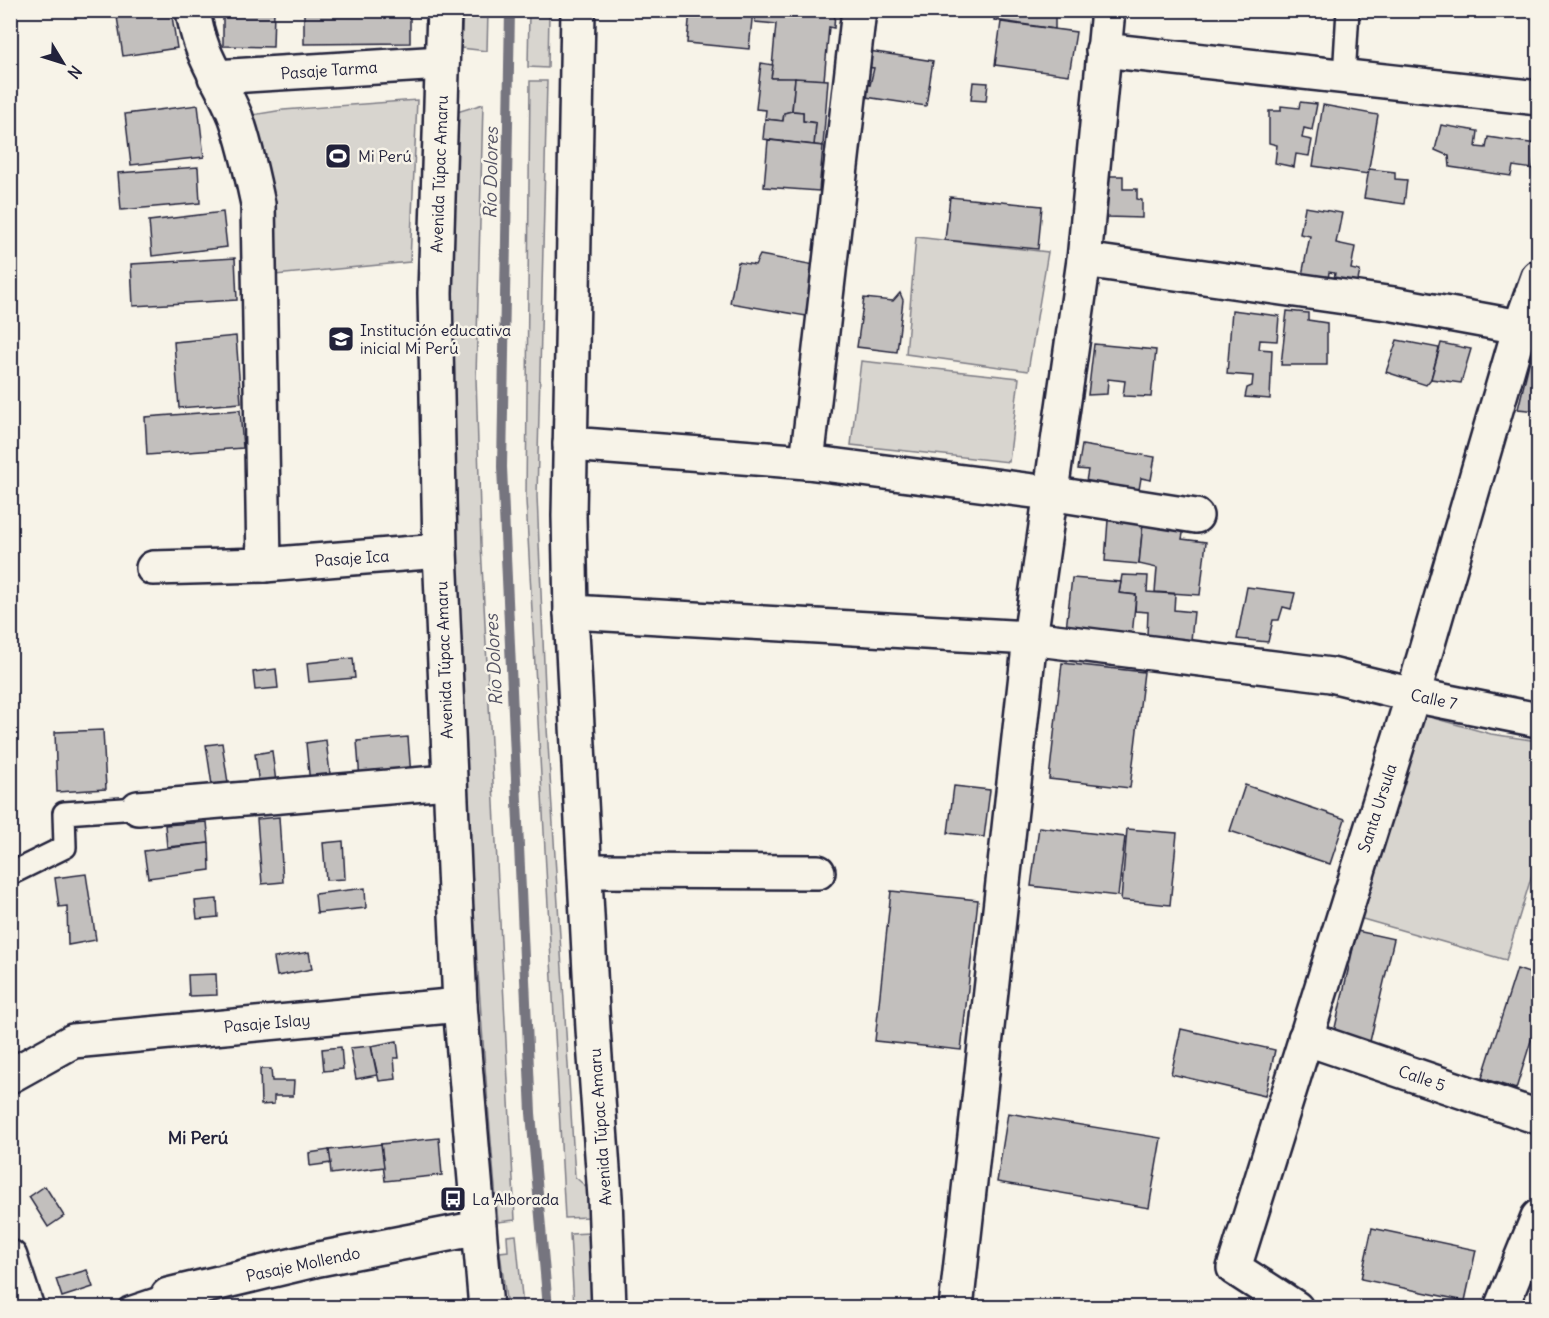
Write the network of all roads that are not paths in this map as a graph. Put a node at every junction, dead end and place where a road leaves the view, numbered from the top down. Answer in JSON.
{"nodes":[{"id":1,"x":193,"y":10,"type":"edge"},
{"id":2,"x":444,"y":10,"type":"edge"},
{"id":3,"x":578,"y":10,"type":"edge"},
{"id":4,"x":859,"y":10,"type":"edge"},
{"id":5,"x":1108,"y":10,"type":"edge"},
{"id":6,"x":1348,"y":10,"type":"edge"},
{"id":7,"x":1103,"y":50,"type":"junction"},
{"id":8,"x":442,"y":63,"type":"junction"},
{"id":9,"x":215,"y":77,"type":"junction"},
{"id":10,"x":1344,"y":77,"type":"junction"},
{"id":11,"x":1539,"y":98,"type":"edge"},
{"id":12,"x":1084,"y":260,"type":"junction"},
{"id":13,"x":1538,"y":277,"type":"edge"},
{"id":14,"x":1520,"y":327,"type":"junction"},
{"id":15,"x":570,"y":444,"type":"junction"},
{"id":16,"x":807,"y":462,"type":"junction"},
{"id":17,"x":1049,"y":493,"type":"junction"},
{"id":18,"x":1196,"y":516,"type":"dead end"},
{"id":19,"x":440,"y":551,"type":"junction"},
{"id":20,"x":264,"y":565,"type":"junction"},
{"id":21,"x":153,"y":568,"type":"dead end"},
{"id":22,"x":571,"y":612,"type":"junction"},
{"id":23,"x":1030,"y":638,"type":"junction"},
{"id":24,"x":1413,"y":695,"type":"junction"},
{"id":25,"x":1539,"y":720,"type":"edge"},
{"id":26,"x":448,"y":782,"type":"junction"},
{"id":27,"x":138,"y":808,"type":"joint"},
{"id":28,"x":586,"y":871,"type":"junction"},
{"id":29,"x":818,"y":872,"type":"dead end"},
{"id":30,"x":10,"y":874,"type":"edge"},
{"id":31,"x":460,"y":1005,"type":"junction"},
{"id":32,"x":1305,"y":1038,"type":"junction"},
{"id":33,"x":10,"y":1076,"type":"edge"},
{"id":34,"x":1539,"y":1117,"type":"edge"},
{"id":35,"x":1539,"y":1217,"type":"edge"},
{"id":36,"x":479,"y":1228,"type":"junction"},
{"id":37,"x":10,"y":1257,"type":"edge"},
{"id":38,"x":168,"y":1295,"type":"joint"},
{"id":39,"x":27,"y":1308,"type":"edge"},
{"id":40,"x":129,"y":1308,"type":"edge"},
{"id":41,"x":486,"y":1308,"type":"edge"},
{"id":42,"x":609,"y":1308,"type":"edge"},
{"id":43,"x":956,"y":1308,"type":"edge"},
{"id":44,"x":1296,"y":1308,"type":"edge"},
{"id":45,"x":1501,"y":1308,"type":"edge"}],
"edges":[{"from":1,"to":9,"type":"street"},
{"from":2,"to":8,"type":"street","name":"Avenida Túpac Amaru"},
{"from":3,"to":15,"type":"street","name":"Avenida Túpac Amaru"},
{"from":4,"to":16,"type":"street"},
{"from":5,"to":7,"type":"street"},
{"from":6,"to":10,"type":"lane"},
{"from":7,"to":10,"type":"street"},
{"from":7,"to":12,"type":"street"},
{"from":8,"to":9,"type":"street","name":"Pasaje Tarma"},
{"from":8,"to":19,"type":"street","name":"Avenida Túpac Amaru"},
{"from":9,"to":20,"type":"street"},
{"from":10,"to":11,"type":"street"},
{"from":12,"to":14,"type":"street"},
{"from":12,"to":17,"type":"street"},
{"from":13,"to":14,"type":"street","name":"Santa Ursula"},
{"from":14,"to":24,"type":"street","name":"Santa Ursula"},
{"from":15,"to":16,"type":"street"},
{"from":15,"to":22,"type":"street","name":"Avenida Túpac Amaru"},
{"from":16,"to":17,"type":"street"},
{"from":17,"to":18,"type":"street"},
{"from":17,"to":23,"type":"street"},
{"from":19,"to":20,"type":"street","name":"Pasaje Ica"},
{"from":19,"to":26,"type":"street","name":"Avenida Túpac Amaru"},
{"from":20,"to":21,"type":"street","name":"Pasaje Ica"},
{"from":22,"to":23,"type":"street","name":"Calle 7"},
{"from":22,"to":28,"type":"street","name":"Avenida Túpac Amaru"},
{"from":23,"to":24,"type":"street","name":"Calle 7"},
{"from":23,"to":43,"type":"street"},
{"from":24,"to":25,"type":"street","name":"Calle 7"},
{"from":24,"to":32,"type":"street","name":"Santa Ursula"},
{"from":26,"to":27,"type":"street"},
{"from":26,"to":31,"type":"street","name":"Avenida Túpac Amaru"},
{"from":27,"to":30,"type":"lane"},
{"from":28,"to":29,"type":"street"},
{"from":28,"to":42,"type":"street","name":"Avenida Túpac Amaru"},
{"from":31,"to":33,"type":"street","name":"Pasaje Islay"},
{"from":31,"to":36,"type":"street","name":"Avenida Túpac Amaru"},
{"from":32,"to":34,"type":"street","name":"Calle 5"},
{"from":32,"to":44,"type":"street","name":"Santa Ursula"},
{"from":35,"to":45,"type":"street"},
{"from":36,"to":38,"type":"street","name":"Pasaje Mollendo"},
{"from":36,"to":41,"type":"street","name":"Avenida Túpac Amaru"},
{"from":37,"to":39,"type":"street"},
{"from":38,"to":40,"type":"lane","name":"Pasaje Mollendo"}]}
